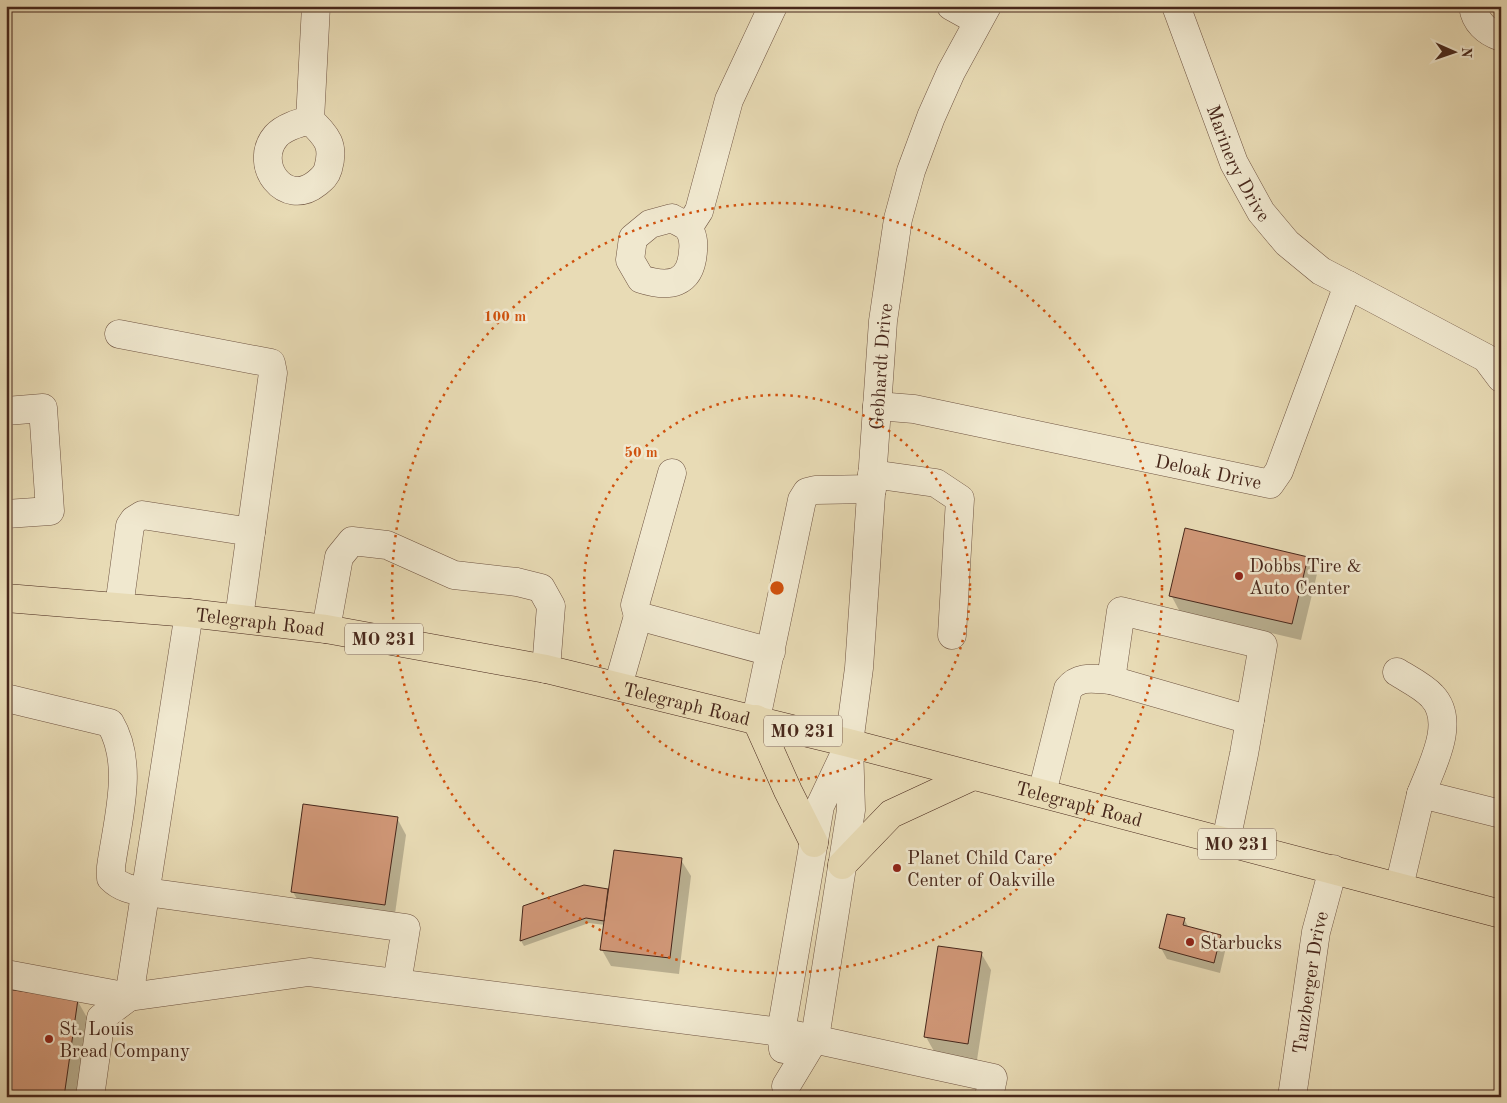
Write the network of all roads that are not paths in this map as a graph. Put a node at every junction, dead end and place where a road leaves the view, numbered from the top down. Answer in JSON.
{"nodes":[{"id":1,"x":316,"y":6,"type":"edge"},
{"id":2,"x":773,"y":6,"type":"edge"},
{"id":3,"x":951,"y":6,"type":"edge"},
{"id":4,"x":1176,"y":6,"type":"edge"},
{"id":5,"x":1473,"y":6,"type":"edge"},
{"id":6,"x":982,"y":14,"type":"edge"},
{"id":7,"x":1501,"y":37,"type":"edge"},
{"id":8,"x":310,"y":120,"type":"dead end"},
{"id":9,"x":688,"y":228,"type":"dead end"},
{"id":10,"x":1348,"y":286,"type":"junction"},
{"id":11,"x":120,"y":334,"type":"dead end"},
{"id":12,"x":1501,"y":378,"type":"edge"},
{"id":13,"x":877,"y":406,"type":"junction"},
{"id":14,"x":6,"y":411,"type":"edge"},
{"id":15,"x":672,"y":473,"type":"dead end"},
{"id":16,"x":872,"y":481,"type":"junction"},
{"id":17,"x":6,"y":514,"type":"edge"},
{"id":18,"x":251,"y":532,"type":"junction"},
{"id":19,"x":6,"y":598,"type":"edge"},
{"id":20,"x":119,"y":607,"type":"junction"},
{"id":21,"x":189,"y":613,"type":"junction"},
{"id":22,"x":638,"y":616,"type":"junction"},
{"id":23,"x":239,"y":618,"type":"junction"},
{"id":24,"x":326,"y":629,"type":"junction"},
{"id":25,"x":952,"y":634,"type":"dead end"},
{"id":26,"x":771,"y":652,"type":"junction"},
{"id":27,"x":546,"y":670,"type":"junction"},
{"id":28,"x":1397,"y":672,"type":"dead end"},
{"id":29,"x":1111,"y":680,"type":"junction"},
{"id":30,"x":618,"y":686,"type":"junction"},
{"id":31,"x":6,"y":698,"type":"edge"},
{"id":32,"x":756,"y":719,"type":"junction"},
{"id":33,"x":1250,"y":720,"type":"junction"},
{"id":34,"x":849,"y":743,"type":"junction"},
{"id":35,"x":973,"y":776,"type":"junction"},
{"id":36,"x":1042,"y":793,"type":"junction"},
{"id":37,"x":1421,"y":794,"type":"junction"},
{"id":38,"x":1501,"y":814,"type":"edge"},
{"id":39,"x":1226,"y":841,"type":"junction"},
{"id":40,"x":814,"y":843,"type":"junction"},
{"id":41,"x":842,"y":865,"type":"junction"},
{"id":42,"x":1333,"y":869,"type":"junction"},
{"id":43,"x":1399,"y":887,"type":"junction"},
{"id":44,"x":146,"y":892,"type":"junction"},
{"id":45,"x":1501,"y":914,"type":"edge"},
{"id":46,"x":6,"y":974,"type":"edge"},
{"id":47,"x":397,"y":983,"type":"junction"},
{"id":48,"x":129,"y":997,"type":"junction"},
{"id":49,"x":782,"y":1032,"type":"junction"},
{"id":50,"x":815,"y":1038,"type":"junction"},
{"id":51,"x":785,"y":1091,"type":"edge"},
{"id":52,"x":90,"y":1097,"type":"edge"},
{"id":53,"x":990,"y":1097,"type":"edge"},
{"id":54,"x":1292,"y":1097,"type":"edge"}],
"edges":[{"from":1,"to":8,"type":"street"},
{"from":2,"to":9,"type":"street"},
{"from":3,"to":6,"type":"street"},
{"from":4,"to":10,"type":"street","name":"Marinery Drive"},
{"from":5,"to":7,"type":"street"},
{"from":6,"to":13,"type":"street","name":"Gebhardt Drive"},
{"from":10,"to":12,"type":"street"},
{"from":10,"to":13,"type":"street","name":"Deloak Drive"},
{"from":11,"to":18,"type":"street"},
{"from":13,"to":16,"type":"street","name":"Gebhardt Drive"},
{"from":14,"to":17,"type":"street"},
{"from":15,"to":22,"type":"street"},
{"from":16,"to":25,"type":"street"},
{"from":16,"to":26,"type":"street"},
{"from":16,"to":34,"type":"street","name":"Gebhardt Drive"},
{"from":18,"to":20,"type":"street"},
{"from":18,"to":23,"type":"street"},
{"from":19,"to":20,"type":"main road","name":"Telegraph Road","number":"MO 231"},
{"from":20,"to":21,"type":"main road","name":"Telegraph Road","number":"MO 231"},
{"from":21,"to":23,"type":"main road","name":"Telegraph Road","number":"MO 231"},
{"from":21,"to":44,"type":"street"},
{"from":22,"to":26,"type":"street"},
{"from":22,"to":30,"type":"street"},
{"from":23,"to":24,"type":"main road","name":"Telegraph Road","number":"MO 231"},
{"from":24,"to":27,"type":"main road","name":"Telegraph Road","number":"MO 231"},
{"from":24,"to":27,"type":"street"},
{"from":26,"to":32,"type":"street"},
{"from":27,"to":30,"type":"main road","name":"Telegraph Road","number":"MO 231"},
{"from":28,"to":37,"type":"street"},
{"from":29,"to":33,"type":"street"},
{"from":29,"to":33,"type":"street"},
{"from":29,"to":36,"type":"street"},
{"from":30,"to":32,"type":"main road","name":"Telegraph Road","number":"MO 231"},
{"from":31,"to":44,"type":"street"},
{"from":32,"to":34,"type":"main road","name":"Telegraph Road","number":"MO 231"},
{"from":32,"to":40,"type":"main road"},
{"from":33,"to":39,"type":"street"},
{"from":34,"to":35,"type":"main road","name":"Telegraph Road","number":"MO 231"},
{"from":34,"to":40,"type":"street"},
{"from":34,"to":41,"type":"street"},
{"from":35,"to":36,"type":"main road","name":"Telegraph Road","number":"MO 231"},
{"from":35,"to":41,"type":"main road"},
{"from":36,"to":39,"type":"main road","name":"Telegraph Road","number":"MO 231"},
{"from":37,"to":38,"type":"street"},
{"from":37,"to":43,"type":"street"},
{"from":39,"to":42,"type":"main road","name":"Telegraph Road","number":"MO 231"},
{"from":40,"to":49,"type":"street"},
{"from":41,"to":50,"type":"street"},
{"from":42,"to":43,"type":"main road","name":"Telegraph Road","number":"MO 231"},
{"from":42,"to":54,"type":"street","name":"Tanzberger Drive"},
{"from":43,"to":45,"type":"main road","name":"Telegraph Road","number":"MO 231"},
{"from":44,"to":47,"type":"street"},
{"from":44,"to":48,"type":"street"},
{"from":46,"to":48,"type":"street"},
{"from":47,"to":48,"type":"street"},
{"from":47,"to":49,"type":"street"},
{"from":48,"to":52,"type":"street"},
{"from":49,"to":50,"type":"street"},
{"from":49,"to":51,"type":"street"},
{"from":50,"to":51,"type":"street"},
{"from":50,"to":53,"type":"street"}]}
